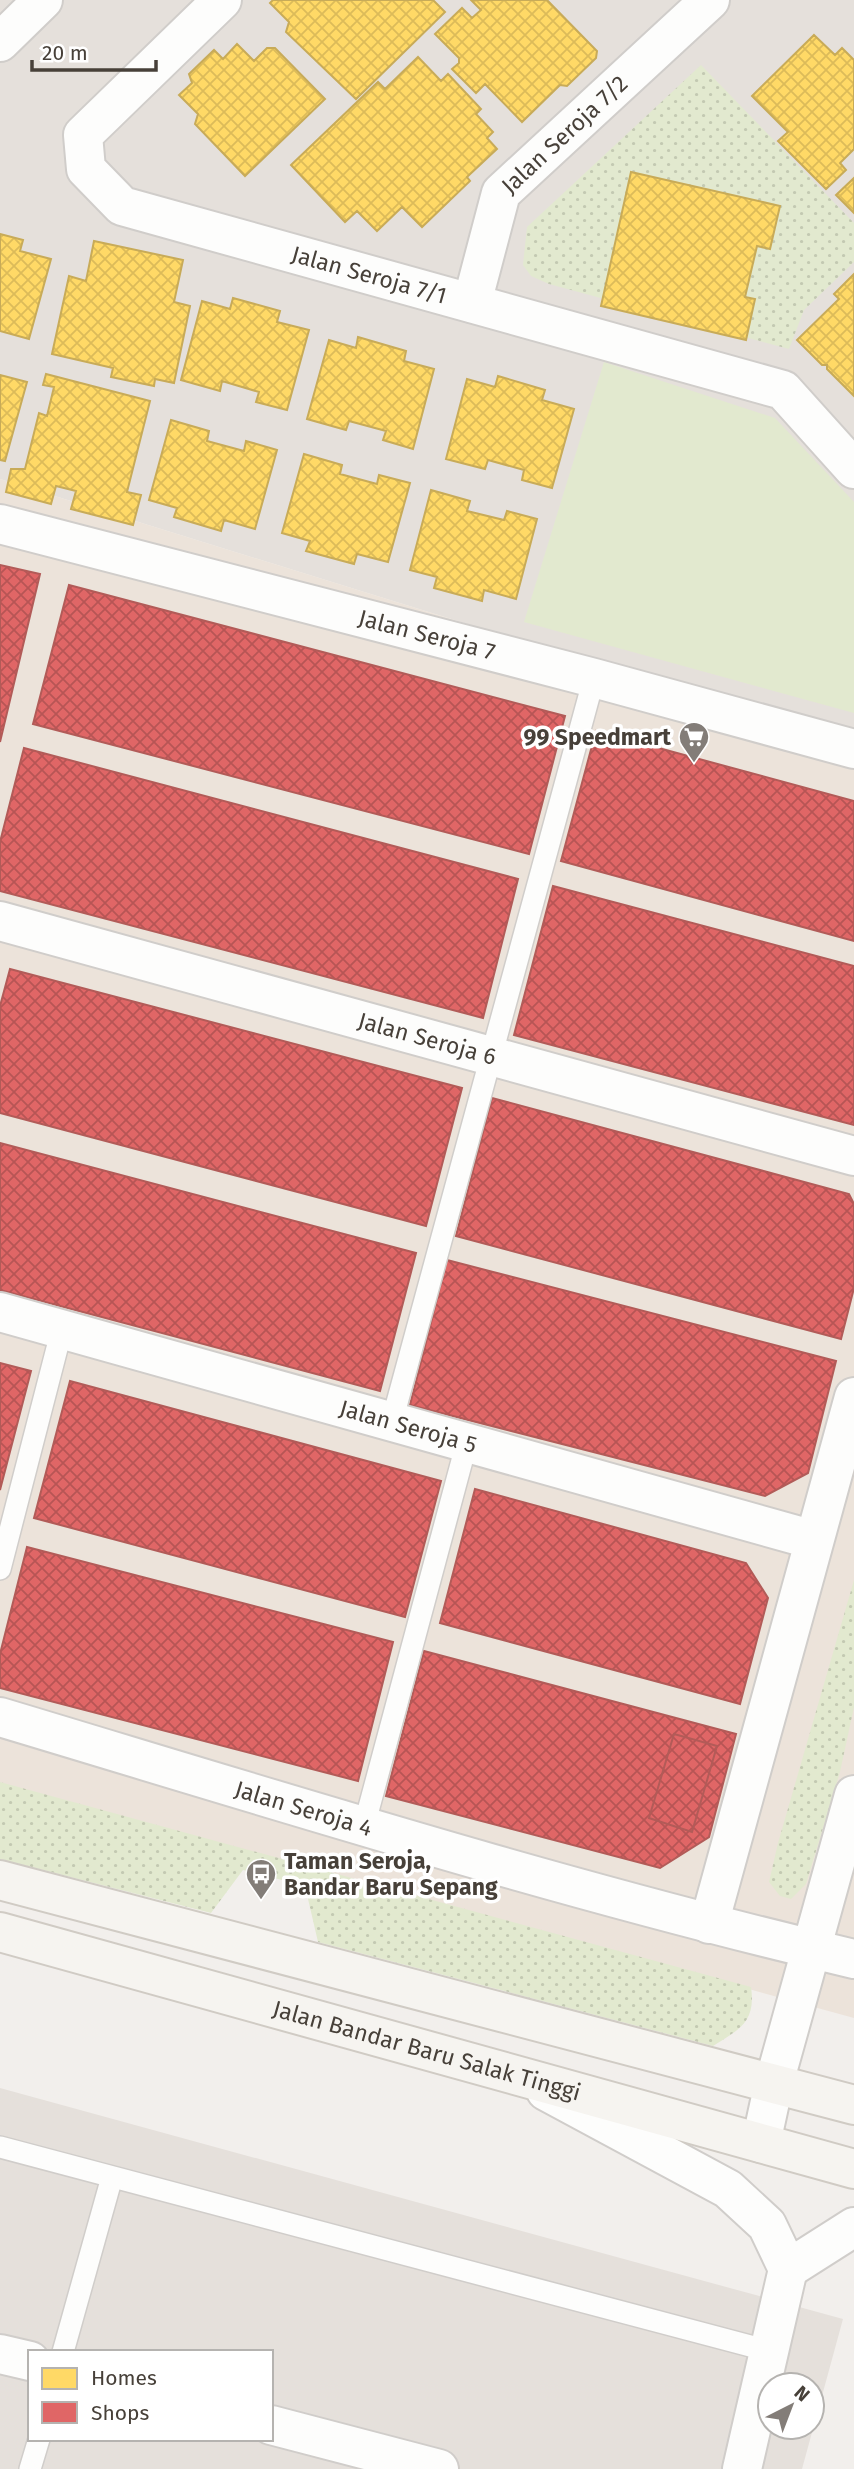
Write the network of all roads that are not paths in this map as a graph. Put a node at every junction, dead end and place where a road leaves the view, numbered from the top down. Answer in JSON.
{"nodes":[{"id":1,"x":43,"y":0,"type":"edge"},
{"id":2,"x":222,"y":0,"type":"edge"},
{"id":3,"x":710,"y":0,"type":"edge"},
{"id":4,"x":0,"y":42,"type":"edge"},
{"id":5,"x":472,"y":303,"type":"junction"},
{"id":6,"x":854,"y":469,"type":"edge"},
{"id":7,"x":0,"y":524,"type":"edge"},
{"id":8,"x":594,"y":678,"type":"junction"},
{"id":9,"x":854,"y":749,"type":"edge"},
{"id":10,"x":0,"y":921,"type":"edge"},
{"id":11,"x":491,"y":1056,"type":"junction"},
{"id":12,"x":854,"y":1156,"type":"edge"},
{"id":13,"x":0,"y":1312,"type":"edge"},
{"id":14,"x":62,"y":1329,"type":"junction"},
{"id":15,"x":854,"y":1397,"type":"edge"},
{"id":16,"x":392,"y":1421,"type":"junction"},
{"id":17,"x":467,"y":1442,"type":"junction"},
{"id":18,"x":814,"y":1540,"type":"junction"},
{"id":19,"x":0,"y":1569,"type":"edge"},
{"id":20,"x":0,"y":1717,"type":"edge"},
{"id":21,"x":854,"y":1795,"type":"edge"},
{"id":22,"x":363,"y":1826,"type":"junction"},
{"id":23,"x":0,"y":1880,"type":"edge"},
{"id":24,"x":709,"y":1924,"type":"junction"},
{"id":25,"x":0,"y":1931,"type":"edge"},
{"id":26,"x":812,"y":1949,"type":"junction"},
{"id":27,"x":854,"y":1959,"type":"edge"},
{"id":28,"x":517,"y":2075,"type":"junction"},
{"id":29,"x":774,"y":2083,"type":"junction"},
{"id":30,"x":854,"y":2105,"type":"edge"},
{"id":31,"x":761,"y":2143,"type":"junction"},
{"id":32,"x":0,"y":2147,"type":"edge"},
{"id":33,"x":854,"y":2169,"type":"edge"},
{"id":34,"x":112,"y":2177,"type":"junction"},
{"id":35,"x":854,"y":2227,"type":"edge"},
{"id":36,"x":788,"y":2269,"type":"junction"},
{"id":37,"x":64,"y":2350,"type":"edge"},
{"id":38,"x":769,"y":2351,"type":"junction"},
{"id":39,"x":0,"y":2354,"type":"edge"},
{"id":40,"x":28,"y":2361,"type":"edge"},
{"id":41,"x":273,"y":2426,"type":"edge"},
{"id":42,"x":38,"y":2441,"type":"edge"},
{"id":43,"x":30,"y":2469,"type":"edge"},
{"id":44,"x":439,"y":2469,"type":"edge"},
{"id":45,"x":742,"y":2469,"type":"edge"}],
"edges":[{"from":1,"to":4,"type":"street"},
{"from":2,"to":5,"type":"street","name":"Jalan Seroja 7/1"},
{"from":3,"to":5,"type":"street","name":"Jalan Seroja 7/2"},
{"from":5,"to":6,"type":"street","name":"Jalan Seroja 7/1"},
{"from":7,"to":8,"type":"street","name":"Jalan Seroja 7"},
{"from":8,"to":9,"type":"street","name":"Jalan Seroja 7"},
{"from":8,"to":11,"type":"lane"},
{"from":10,"to":11,"type":"street","name":"Jalan Seroja 6"},
{"from":11,"to":12,"type":"street","name":"Jalan Seroja 6"},
{"from":11,"to":16,"type":"lane"},
{"from":13,"to":14,"type":"street","name":"Jalan Seroja 5"},
{"from":14,"to":16,"type":"street","name":"Jalan Seroja 5"},
{"from":14,"to":19,"type":"lane"},
{"from":15,"to":18,"type":"street"},
{"from":16,"to":17,"type":"street","name":"Jalan Seroja 5"},
{"from":17,"to":18,"type":"street","name":"Jalan Seroja 5"},
{"from":17,"to":22,"type":"lane"},
{"from":18,"to":24,"type":"street"},
{"from":20,"to":22,"type":"street","name":"Jalan Seroja 4"},
{"from":21,"to":26,"type":"street"},
{"from":22,"to":24,"type":"street","name":"Jalan Seroja 4"},
{"from":23,"to":29,"type":"main road"},
{"from":24,"to":26,"type":"street","name":"Jalan Seroja 4"},
{"from":25,"to":28,"type":"main road","name":"Jalan Bandar Baru Salak Tinggi"},
{"from":26,"to":27,"type":"street","name":"Jalan Seroja 4"},
{"from":26,"to":29,"type":"street"},
{"from":28,"to":31,"type":"main road","name":"Jalan Bandar Baru Salak Tinggi"},
{"from":28,"to":36,"type":"street"},
{"from":29,"to":30,"type":"main road"},
{"from":29,"to":31,"type":"street"},
{"from":31,"to":33,"type":"main road","name":"Jalan Bandar Baru Salak Tinggi"},
{"from":32,"to":34,"type":"lane"},
{"from":34,"to":37,"type":"lane"},
{"from":34,"to":38,"type":"lane"},
{"from":35,"to":36,"type":"street"},
{"from":36,"to":38,"type":"street"},
{"from":38,"to":45,"type":"street"},
{"from":39,"to":40,"type":"street"},
{"from":41,"to":44,"type":"street"},
{"from":42,"to":43,"type":"lane"}]}
